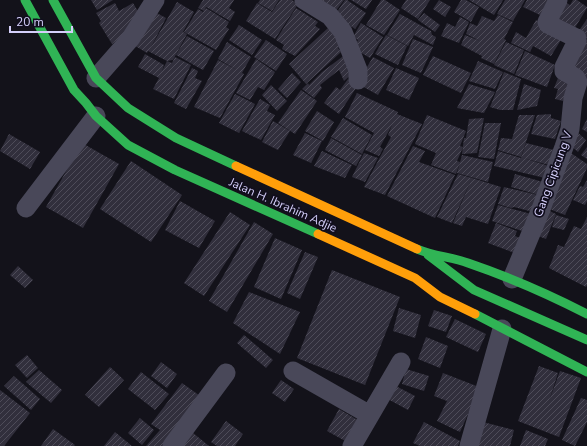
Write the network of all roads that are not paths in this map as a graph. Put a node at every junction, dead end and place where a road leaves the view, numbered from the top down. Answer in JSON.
{"nodes":[{"id":1,"x":25,"y":0,"type":"edge"},
{"id":2,"x":53,"y":0,"type":"edge"},
{"id":3,"x":155,"y":0,"type":"edge"},
{"id":4,"x":304,"y":0,"type":"edge"},
{"id":5,"x":558,"y":0,"type":"edge"},
{"id":6,"x":96,"y":78,"type":"junction"},
{"id":7,"x":358,"y":80,"type":"dead end"},
{"id":8,"x":587,"y":92,"type":"edge"},
{"id":9,"x":571,"y":111,"type":"junction"},
{"id":10,"x":96,"y":116,"type":"junction"},
{"id":11,"x":26,"y":208,"type":"dead end"},
{"id":12,"x":427,"y":254,"type":"junction"},
{"id":13,"x":418,"y":278,"type":"junction"},
{"id":14,"x":512,"y":279,"type":"junction"},
{"id":15,"x":436,"y":282,"type":"dead end"},
{"id":16,"x":452,"y":285,"type":"dead end"},
{"id":17,"x":474,"y":290,"type":"junction"},
{"id":18,"x":587,"y":314,"type":"edge"},
{"id":19,"x":502,"y":329,"type":"junction"},
{"id":20,"x":587,"y":340,"type":"edge"},
{"id":21,"x":401,"y":362,"type":"dead end"},
{"id":22,"x":293,"y":371,"type":"dead end"},
{"id":23,"x":587,"y":372,"type":"edge"},
{"id":24,"x":226,"y":373,"type":"dead end"},
{"id":25,"x":370,"y":416,"type":"junction"},
{"id":26,"x":172,"y":446,"type":"edge"},
{"id":27,"x":352,"y":446,"type":"edge"},
{"id":28,"x":469,"y":446,"type":"edge"}],
"edges":[{"from":1,"to":10,"type":"main road","name":"Jalan H. Ibrahim Adjie"},
{"from":2,"to":6,"type":"main road","name":"Jalan H. Ibrahim Adjie"},
{"from":3,"to":6,"type":"street"},
{"from":4,"to":7,"type":"street"},
{"from":5,"to":9,"type":"street","name":"Gang Cipicung V"},
{"from":6,"to":12,"type":"main road","name":"Jalan H. Ibrahim Adjie"},
{"from":8,"to":9,"type":"street"},
{"from":9,"to":14,"type":"street","name":"Gang Cipicung V"},
{"from":10,"to":11,"type":"street"},
{"from":10,"to":13,"type":"main road","name":"Jalan H. Ibrahim Adjie"},
{"from":12,"to":14,"type":"main road","name":"Jalan H. Ibrahim Adjie"},
{"from":12,"to":17,"type":"main road"},
{"from":13,"to":15,"type":"main road"},
{"from":13,"to":19,"type":"main road","name":"Jalan H. Ibrahim Adjie"},
{"from":14,"to":18,"type":"main road","name":"Jalan H. Ibrahim Adjie"},
{"from":16,"to":17,"type":"main road"},
{"from":17,"to":20,"type":"main road"},
{"from":19,"to":23,"type":"main road","name":"Jalan H. Ibrahim Adjie"},
{"from":19,"to":28,"type":"street"},
{"from":21,"to":25,"type":"street"},
{"from":22,"to":25,"type":"street"},
{"from":24,"to":26,"type":"street"},
{"from":25,"to":27,"type":"street"}]}
